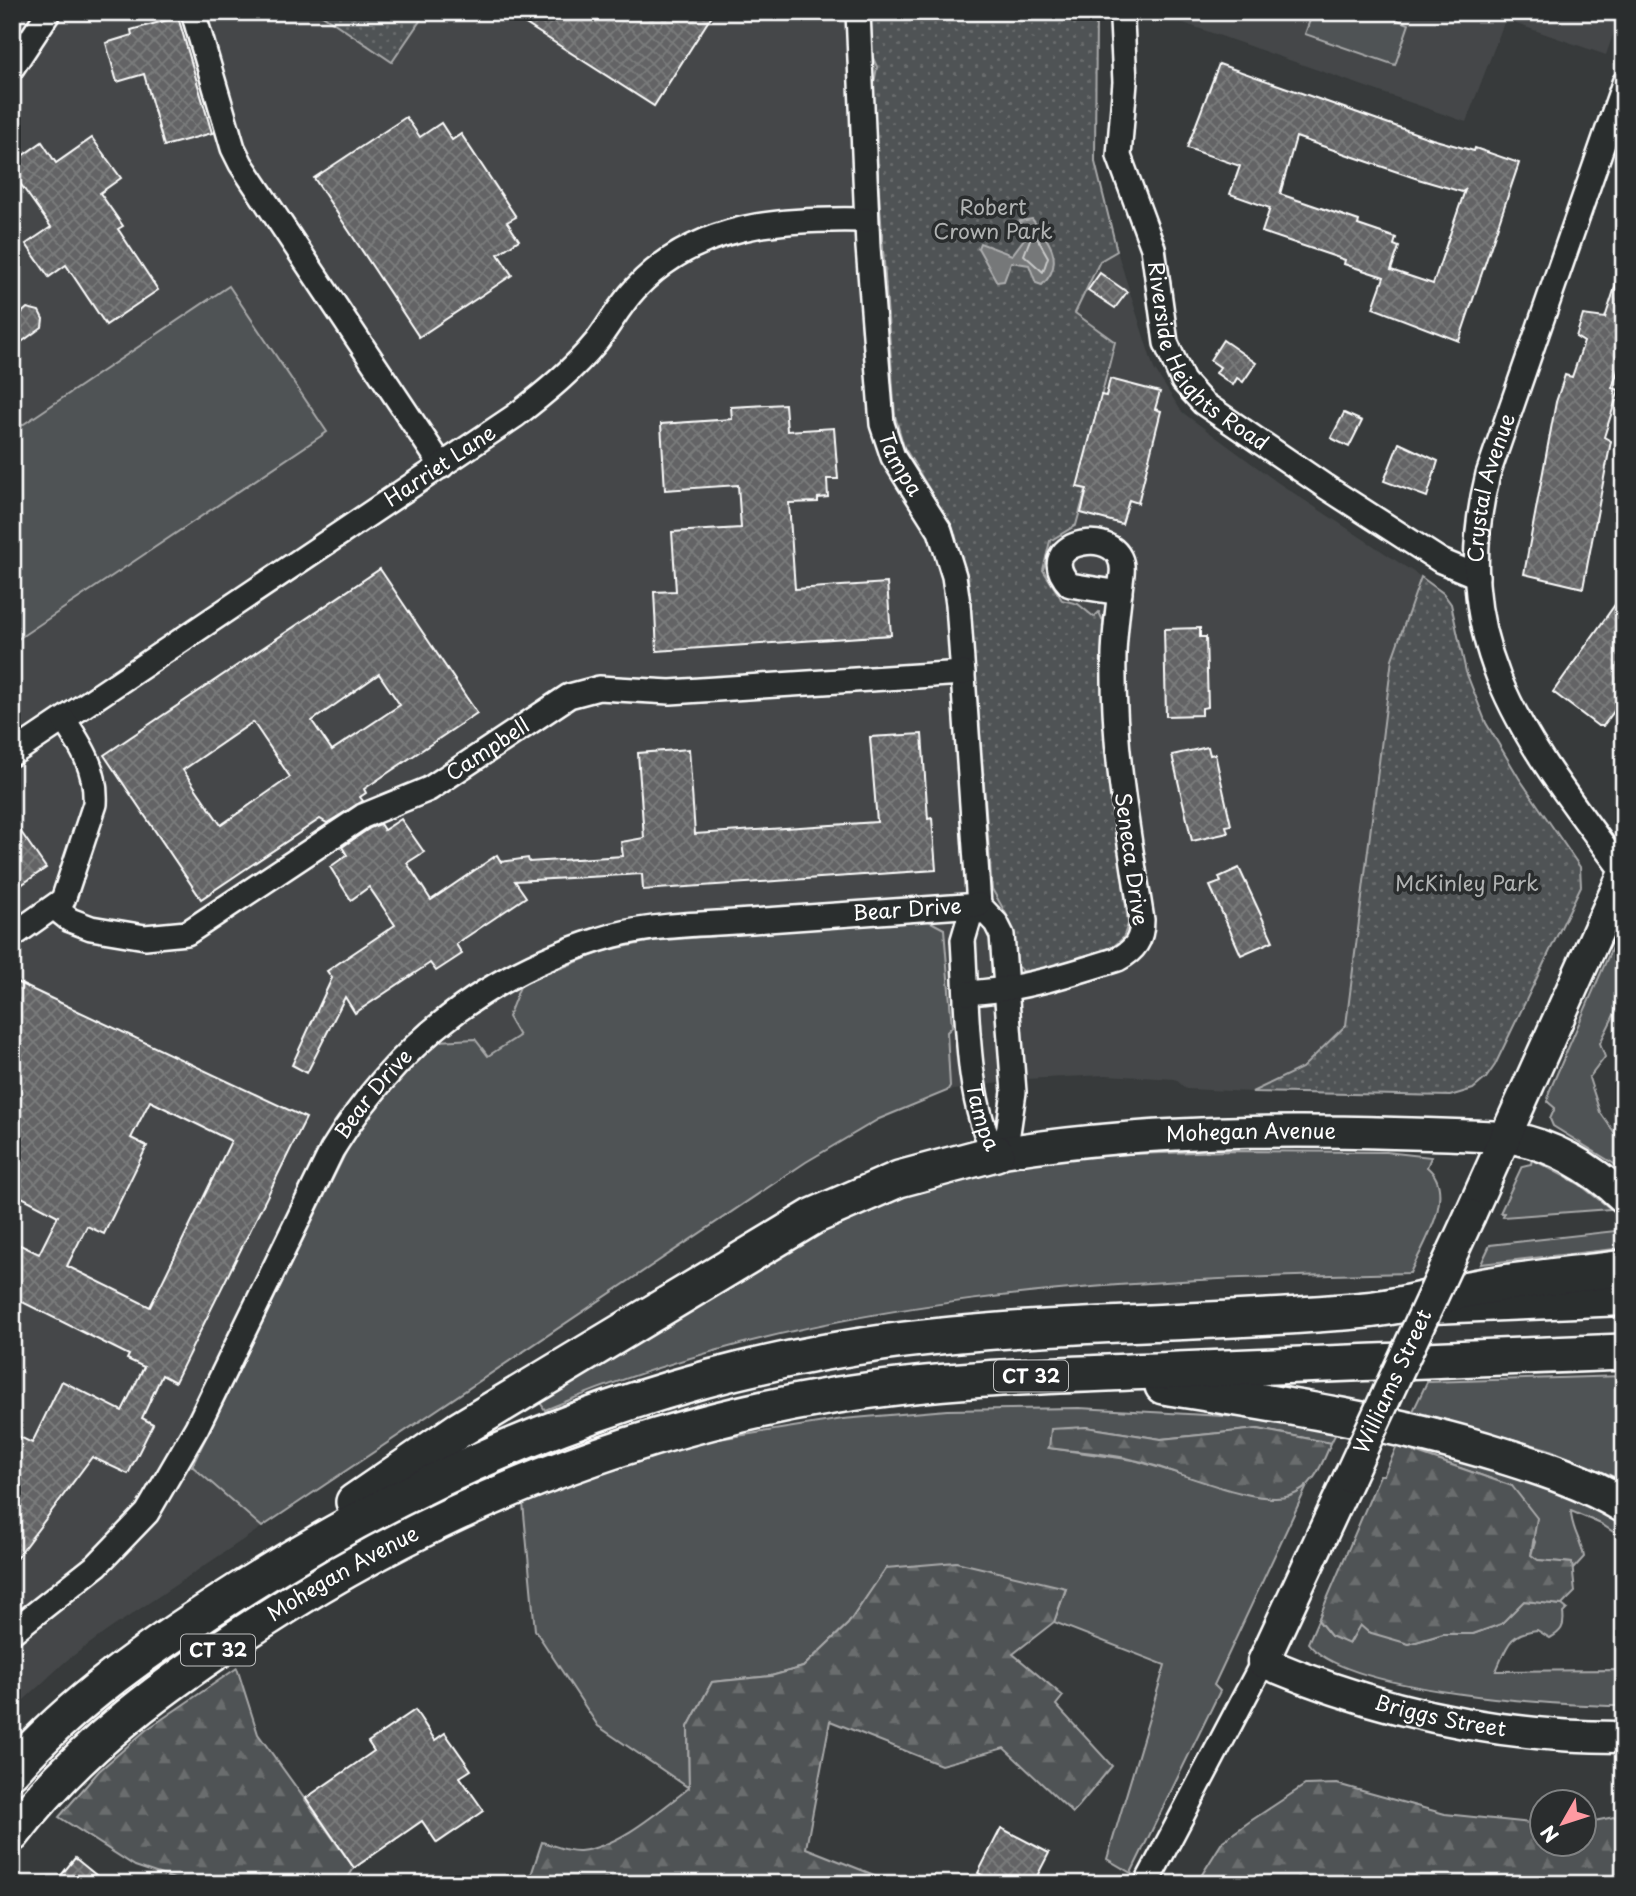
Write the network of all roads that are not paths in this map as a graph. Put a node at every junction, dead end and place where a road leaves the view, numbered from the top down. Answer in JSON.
{"nodes":[{"id":1,"x":49,"y":12,"type":"edge"},
{"id":2,"x":193,"y":12,"type":"edge"},
{"id":3,"x":859,"y":12,"type":"edge"},
{"id":4,"x":1122,"y":21,"type":"dead end"},
{"id":5,"x":12,"y":68,"type":"edge"},
{"id":6,"x":1624,"y":83,"type":"edge"},
{"id":7,"x":866,"y":220,"type":"junction"},
{"id":8,"x":442,"y":466,"type":"junction"},
{"id":9,"x":1477,"y":576,"type":"junction"},
{"id":10,"x":1120,"y":593,"type":"dead end"},
{"id":11,"x":963,"y":673,"type":"junction"},
{"id":12,"x":64,"y":720,"type":"junction"},
{"id":13,"x":12,"y":754,"type":"edge"},
{"id":14,"x":1624,"y":873,"type":"edge"},
{"id":15,"x":979,"y":905,"type":"junction"},
{"id":16,"x":55,"y":908,"type":"junction"},
{"id":17,"x":12,"y":936,"type":"edge"},
{"id":18,"x":1006,"y":991,"type":"junction"},
{"id":19,"x":967,"y":993,"type":"junction"},
{"id":20,"x":1505,"y":1137,"type":"junction"},
{"id":21,"x":996,"y":1153,"type":"junction"},
{"id":22,"x":1624,"y":1198,"type":"edge"},
{"id":23,"x":1624,"y":1268,"type":"edge"},
{"id":24,"x":1624,"y":1300,"type":"edge"},
{"id":25,"x":1370,"y":1310,"type":"junction"},
{"id":26,"x":1624,"y":1352,"type":"edge"},
{"id":27,"x":1087,"y":1374,"type":"junction"},
{"id":28,"x":1624,"y":1505,"type":"edge"},
{"id":29,"x":311,"y":1546,"type":"junction"},
{"id":30,"x":12,"y":1632,"type":"edge"},
{"id":31,"x":1263,"y":1662,"type":"junction"},
{"id":32,"x":1624,"y":1737,"type":"edge"},
{"id":33,"x":12,"y":1770,"type":"edge"},
{"id":34,"x":12,"y":1834,"type":"edge"},
{"id":35,"x":1146,"y":1884,"type":"edge"}],
"edges":[{"from":1,"to":5,"type":"street"},
{"from":2,"to":8,"type":"street"},
{"from":3,"to":7,"type":"street","name":"Tampa"},
{"from":4,"to":9,"type":"street","name":"Riverside Heights Road"},
{"from":6,"to":9,"type":"street","name":"Crystal Avenue"},
{"from":7,"to":8,"type":"street","name":"Harriet Lane"},
{"from":7,"to":11,"type":"street","name":"Tampa"},
{"from":8,"to":12,"type":"street","name":"Harriet Lane"},
{"from":9,"to":14,"type":"street","name":"Crystal Avenue"},
{"from":10,"to":18,"type":"street","name":"Seneca Drive"},
{"from":11,"to":15,"type":"street","name":"Tampa"},
{"from":11,"to":16,"type":"street","name":"Campbell"},
{"from":12,"to":13,"type":"street","name":"Harriet Lane"},
{"from":12,"to":16,"type":"street"},
{"from":14,"to":20,"type":"main road","name":"Williams Street"},
{"from":15,"to":18,"type":"street","name":"Tampa"},
{"from":15,"to":19,"type":"street","name":"Tampa"},
{"from":15,"to":30,"type":"street","name":"Bear Drive"},
{"from":16,"to":17,"type":"street"},
{"from":18,"to":19,"type":"street","name":"Seneca Drive"},
{"from":18,"to":21,"type":"street","name":"Tampa"},
{"from":19,"to":21,"type":"street","name":"Tampa"},
{"from":20,"to":21,"type":"main road","name":"Mohegan Avenue"},
{"from":20,"to":22,"type":"main road","name":"Mohegan Avenue"},
{"from":20,"to":31,"type":"main road","name":"Williams Street","bridge":true},
{"from":21,"to":29,"type":"highway"},
{"from":23,"to":25,"type":"highway"},
{"from":24,"to":25,"type":"main road","number":"CT 32"},
{"from":25,"to":29,"type":"highway","number":"CT 32"},
{"from":26,"to":27,"type":"highway","number":"CT 32"},
{"from":27,"to":28,"type":"highway"},
{"from":27,"to":34,"type":"highway","name":"Mohegan Avenue","number":"CT 32"},
{"from":29,"to":33,"type":"highway","name":"Mohegan Avenue","number":"CT 32"},
{"from":31,"to":32,"type":"main road","name":"Briggs Street"},
{"from":31,"to":35,"type":"street","name":"Williams Street"}]}
